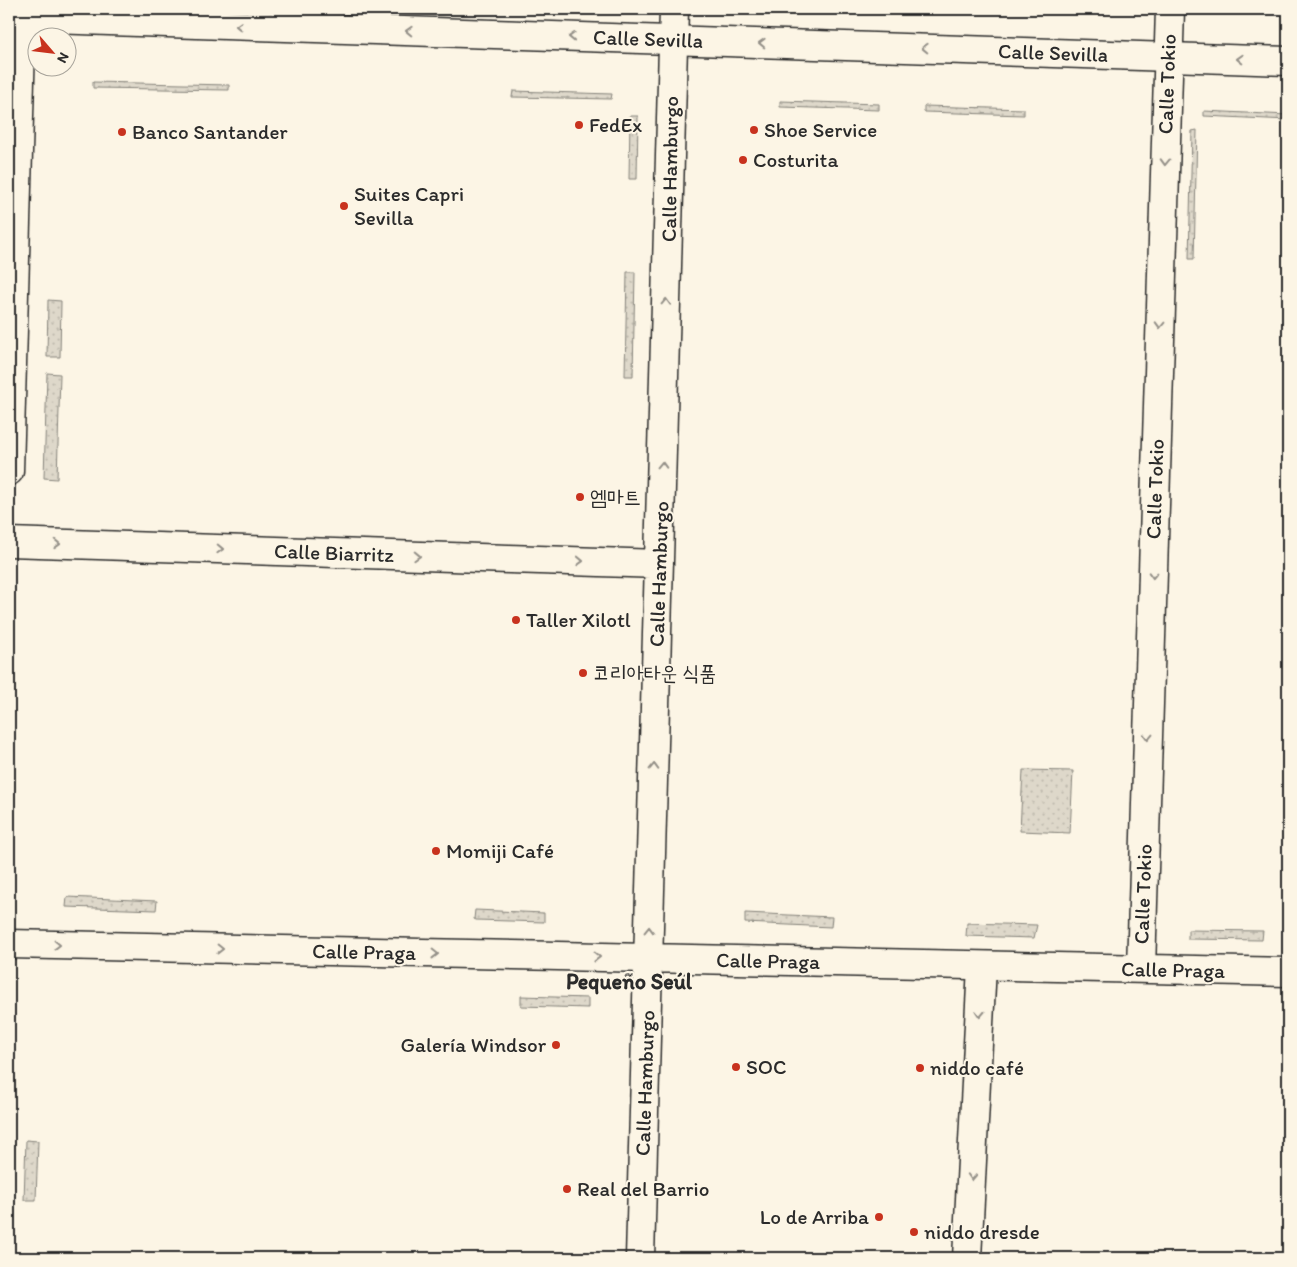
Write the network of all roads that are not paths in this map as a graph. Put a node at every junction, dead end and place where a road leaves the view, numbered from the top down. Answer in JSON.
{"nodes":[{"id":1,"x":674,"y":9,"type":"edge"},
{"id":2,"x":1170,"y":9,"type":"edge"},
{"id":3,"x":18,"y":13,"type":"edge"},
{"id":4,"x":673,"y":40,"type":"junction"},
{"id":5,"x":1168,"y":56,"type":"junction"},
{"id":6,"x":1288,"y":61,"type":"edge"},
{"id":7,"x":9,"y":472,"type":"edge"},
{"id":8,"x":9,"y":542,"type":"edge"},
{"id":9,"x":659,"y":564,"type":"junction"},
{"id":10,"x":9,"y":944,"type":"edge"},
{"id":11,"x":649,"y":958,"type":"junction"},
{"id":12,"x":982,"y":966,"type":"junction"},
{"id":13,"x":1141,"y":969,"type":"junction"},
{"id":14,"x":1288,"y":972,"type":"edge"},
{"id":15,"x":640,"y":1258,"type":"edge"},
{"id":16,"x":967,"y":1258,"type":"edge"}],
"edges":[{"from":1,"to":4,"type":"street","name":"Calle Hamburgo"},
{"from":2,"to":5,"type":"street","name":"Calle Tokio"},
{"from":4,"to":3,"type":"street","name":"Calle Sevilla","one_way":true},
{"from":3,"to":7,"type":"street"},
{"from":5,"to":4,"type":"street","name":"Calle Sevilla","one_way":true},
{"from":9,"to":4,"type":"street","name":"Calle Hamburgo","one_way":true},
{"from":6,"to":5,"type":"street","name":"Calle Sevilla","one_way":true},
{"from":5,"to":13,"type":"street","name":"Calle Tokio","one_way":true},
{"from":8,"to":9,"type":"street","name":"Calle Biarritz","one_way":true},
{"from":11,"to":9,"type":"street","name":"Calle Hamburgo","one_way":true},
{"from":10,"to":11,"type":"street","name":"Calle Praga","one_way":true},
{"from":11,"to":12,"type":"street","name":"Calle Praga"},
{"from":11,"to":15,"type":"street","name":"Calle Hamburgo"},
{"from":12,"to":13,"type":"street","name":"Calle Praga"},
{"from":12,"to":16,"type":"street","one_way":true},
{"from":13,"to":14,"type":"street","name":"Calle Praga"}]}
